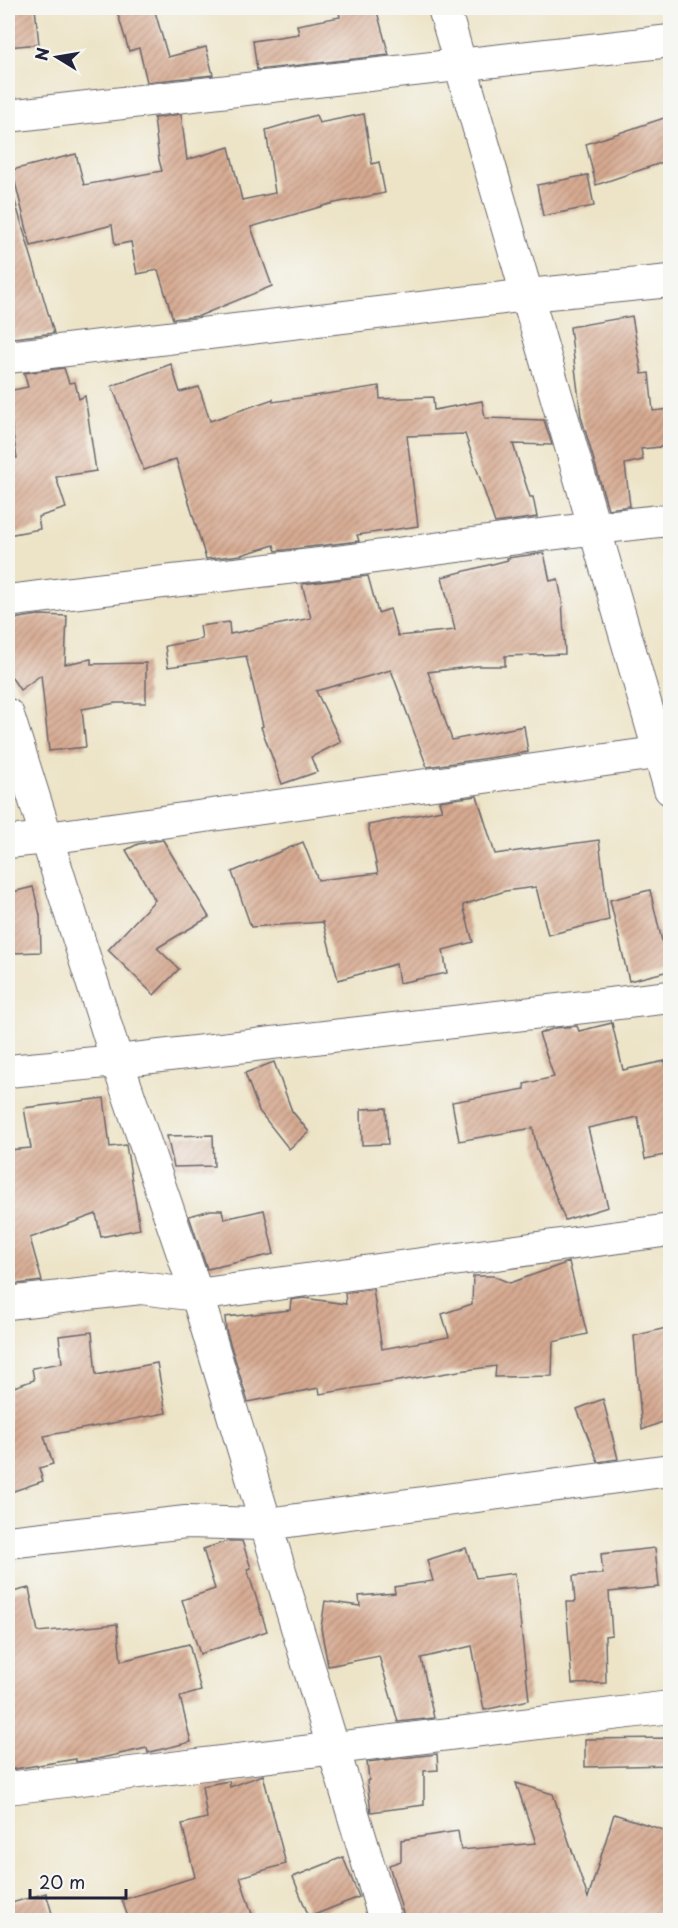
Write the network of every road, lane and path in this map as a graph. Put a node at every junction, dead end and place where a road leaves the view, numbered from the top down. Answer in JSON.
{"nodes":[{"id":1,"x":444,"y":8,"type":"edge"},
{"id":2,"x":670,"y":41,"type":"edge"},
{"id":3,"x":461,"y":65,"type":"junction"},
{"id":4,"x":8,"y":116,"type":"edge"},
{"id":5,"x":670,"y":281,"type":"edge"},
{"id":6,"x":528,"y":295,"type":"junction"},
{"id":7,"x":8,"y":357,"type":"edge"},
{"id":8,"x":670,"y":520,"type":"edge"},
{"id":9,"x":595,"y":527,"type":"junction"},
{"id":10,"x":8,"y":601,"type":"edge"},
{"id":11,"x":8,"y":715,"type":"edge"},
{"id":12,"x":664,"y":752,"type":"edge"},
{"id":13,"x":670,"y":789,"type":"edge"},
{"id":14,"x":46,"y":838,"type":"junction"},
{"id":15,"x":8,"y":842,"type":"edge"},
{"id":16,"x":670,"y":997,"type":"edge"},
{"id":17,"x":117,"y":1061,"type":"junction"},
{"id":18,"x":8,"y":1071,"type":"edge"},
{"id":19,"x":670,"y":1230,"type":"edge"},
{"id":20,"x":197,"y":1295,"type":"junction"},
{"id":21,"x":8,"y":1303,"type":"edge"},
{"id":22,"x":670,"y":1470,"type":"edge"},
{"id":23,"x":267,"y":1524,"type":"junction"},
{"id":24,"x":8,"y":1542,"type":"edge"},
{"id":25,"x":670,"y":1707,"type":"edge"},
{"id":26,"x":334,"y":1747,"type":"junction"},
{"id":27,"x":8,"y":1788,"type":"edge"},
{"id":28,"x":385,"y":1920,"type":"edge"}],
"edges":[{"from":1,"to":3,"type":"street"},
{"from":2,"to":3,"type":"street"},
{"from":3,"to":4,"type":"street"},
{"from":3,"to":6,"type":"street"},
{"from":5,"to":6,"type":"street"},
{"from":6,"to":7,"type":"street"},
{"from":6,"to":9,"type":"street"},
{"from":8,"to":9,"type":"street"},
{"from":9,"to":10,"type":"street"},
{"from":9,"to":12,"type":"street"},
{"from":11,"to":14,"type":"street"},
{"from":12,"to":13,"type":"street"},
{"from":12,"to":14,"type":"street"},
{"from":14,"to":15,"type":"street"},
{"from":14,"to":17,"type":"street"},
{"from":16,"to":17,"type":"street"},
{"from":17,"to":18,"type":"street"},
{"from":17,"to":20,"type":"street"},
{"from":19,"to":20,"type":"street"},
{"from":20,"to":21,"type":"street"},
{"from":20,"to":23,"type":"street"},
{"from":22,"to":23,"type":"street"},
{"from":23,"to":24,"type":"street"},
{"from":23,"to":26,"type":"street"},
{"from":25,"to":26,"type":"street"},
{"from":26,"to":27,"type":"street"},
{"from":26,"to":28,"type":"street"}]}
